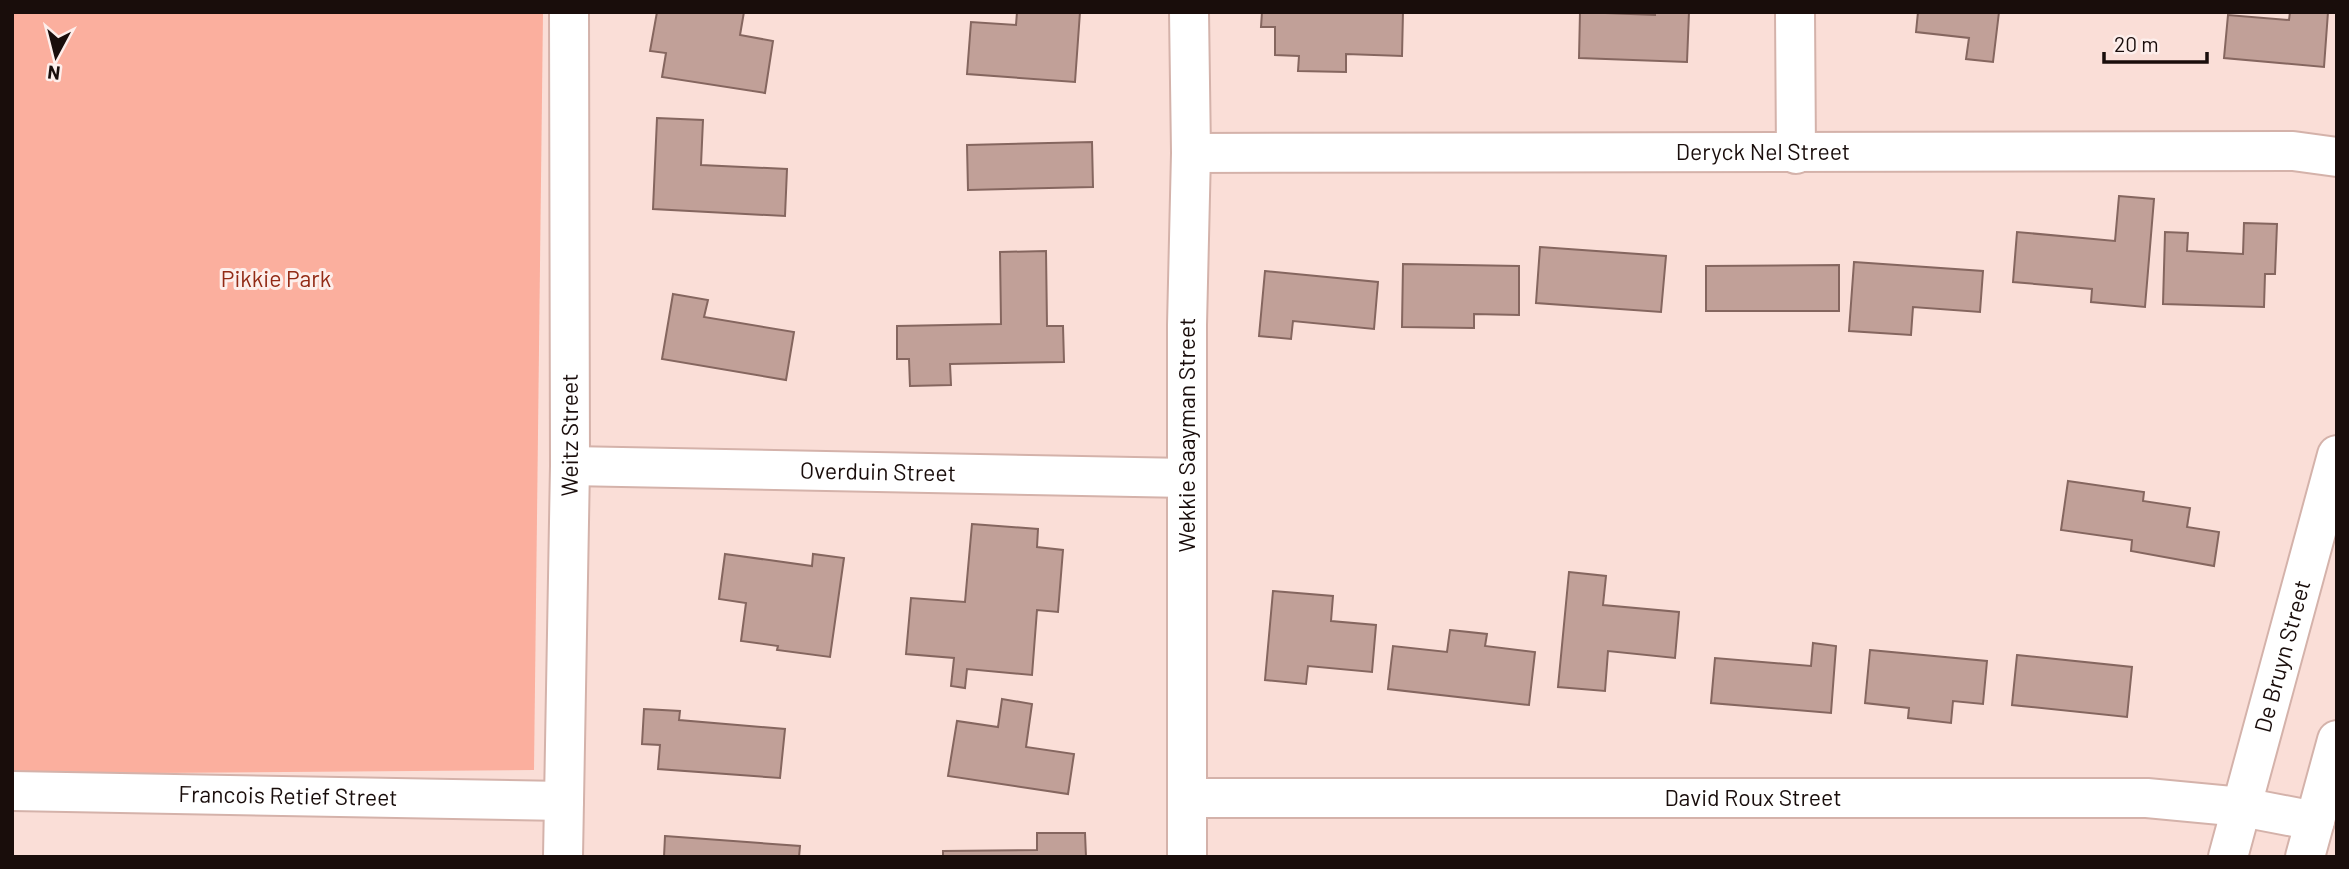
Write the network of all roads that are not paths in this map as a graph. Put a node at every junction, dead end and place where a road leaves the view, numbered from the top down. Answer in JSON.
{"nodes":[{"id":1,"x":569,"y":12,"type":"edge"},
{"id":2,"x":1189,"y":12,"type":"edge"},
{"id":3,"x":1795,"y":12,"type":"edge"},
{"id":4,"x":1191,"y":153,"type":"junction"},
{"id":5,"x":1796,"y":154,"type":"junction"},
{"id":6,"x":2337,"y":157,"type":"edge"},
{"id":7,"x":2337,"y":455,"type":"edge"},
{"id":8,"x":570,"y":466,"type":"junction"},
{"id":9,"x":1187,"y":478,"type":"junction"},
{"id":10,"x":2337,"y":740,"type":"edge"},
{"id":11,"x":12,"y":791,"type":"edge"},
{"id":12,"x":1189,"y":798,"type":"junction"},
{"id":13,"x":564,"y":801,"type":"junction"},
{"id":14,"x":2242,"y":807,"type":"junction"},
{"id":15,"x":2315,"y":821,"type":"junction"},
{"id":16,"x":563,"y":857,"type":"edge"},
{"id":17,"x":1187,"y":857,"type":"edge"},
{"id":18,"x":2228,"y":857,"type":"edge"},
{"id":19,"x":2305,"y":857,"type":"edge"}],
"edges":[{"from":1,"to":8,"type":"street","name":"Weitz Street"},
{"from":2,"to":4,"type":"street","name":"Wekkie Saayman Street"},
{"from":3,"to":5,"type":"street"},
{"from":4,"to":5,"type":"street","name":"Deryck Nel Street"},
{"from":4,"to":9,"type":"street","name":"Wekkie Saayman Street"},
{"from":5,"to":6,"type":"street","name":"Deryck Nel Street"},
{"from":7,"to":14,"type":"street","name":"De Bruyn Street"},
{"from":8,"to":9,"type":"street","name":"Overduin Street"},
{"from":8,"to":13,"type":"street","name":"Weitz Street"},
{"from":9,"to":12,"type":"street","name":"Wekkie Saayman Street"},
{"from":10,"to":15,"type":"street"},
{"from":11,"to":13,"type":"street","name":"Francois Retief Street"},
{"from":12,"to":14,"type":"street","name":"David Roux Street"},
{"from":12,"to":17,"type":"street","name":"Wekkie Saayman Street"},
{"from":13,"to":16,"type":"street","name":"Weitz Street"},
{"from":14,"to":15,"type":"street","name":"David Roux Street"},
{"from":14,"to":18,"type":"street","name":"De Bruyn Street"},
{"from":15,"to":19,"type":"street"}]}
